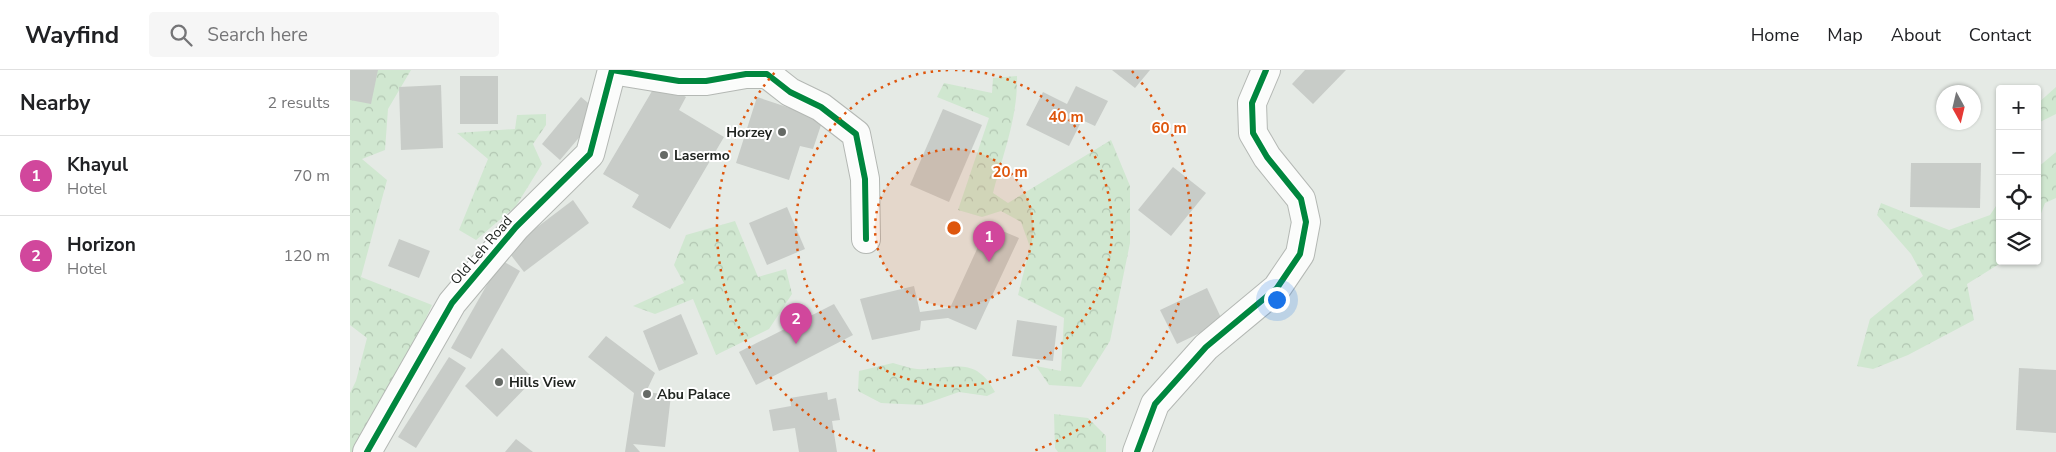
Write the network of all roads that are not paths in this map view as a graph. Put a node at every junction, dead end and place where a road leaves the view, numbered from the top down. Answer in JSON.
{"nodes":[{"id":1,"x":612,"y":70,"type":"edge"},
{"id":2,"x":1266,"y":70,"type":"edge"},
{"id":3,"x":866,"y":239,"type":"dead end"},
{"id":4,"x":368,"y":452,"type":"edge"},
{"id":5,"x":1136,"y":452,"type":"edge"}],
"edges":[{"from":1,"to":3,"type":"street"},
{"from":1,"to":4,"type":"street","name":"Old Leh Road"},
{"from":2,"to":5,"type":"street"}]}
